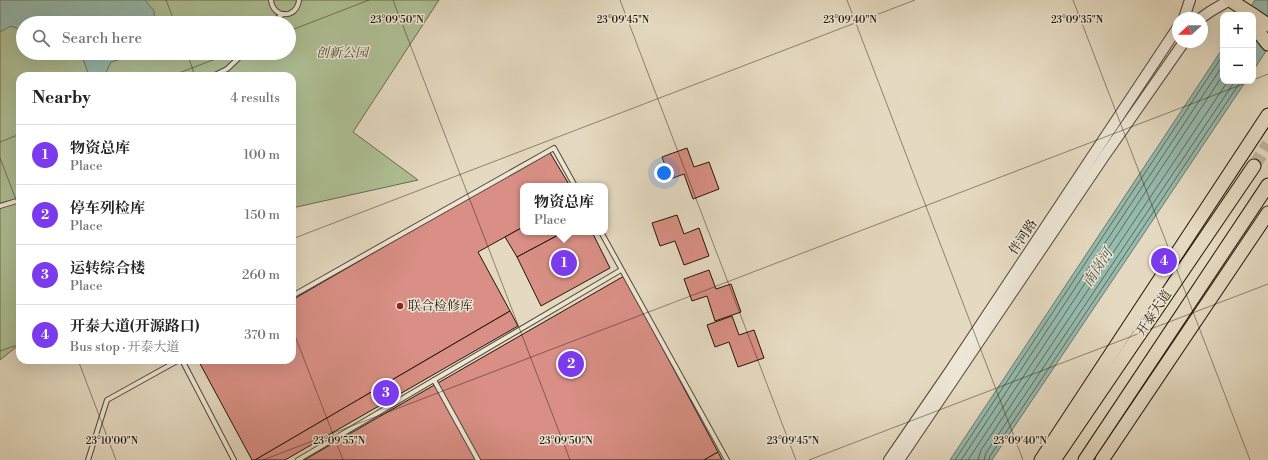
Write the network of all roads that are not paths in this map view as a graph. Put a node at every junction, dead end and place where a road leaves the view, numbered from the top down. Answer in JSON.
{"nodes":[{"id":1,"x":271,"y":0,"type":"edge"},
{"id":2,"x":299,"y":0,"type":"edge"},
{"id":3,"x":1190,"y":0,"type":"edge"},
{"id":4,"x":1230,"y":0,"type":"edge"},
{"id":5,"x":1186,"y":12,"type":"edge"},
{"id":6,"x":1241,"y":12,"type":"edge"},
{"id":7,"x":1248,"y":12,"type":"edge"},
{"id":8,"x":1208,"y":13,"type":"edge"},
{"id":9,"x":283,"y":14,"type":"junction"},
{"id":10,"x":280,"y":16,"type":"edge"},
{"id":11,"x":1256,"y":17,"type":"edge"},
{"id":12,"x":1268,"y":25,"type":"edge"},
{"id":13,"x":1256,"y":29,"type":"edge"},
{"id":14,"x":1172,"y":36,"type":"edge"},
{"id":15,"x":1268,"y":44,"type":"edge"},
{"id":16,"x":1180,"y":48,"type":"edge"},
{"id":17,"x":237,"y":60,"type":"edge"},
{"id":18,"x":221,"y":72,"type":"edge"},
{"id":19,"x":1268,"y":115,"type":"edge"},
{"id":20,"x":1254,"y":166,"type":"tunnel mouth"},
{"id":21,"x":573,"y":183,"type":"edge"},
{"id":22,"x":1268,"y":185,"type":"edge"},
{"id":23,"x":16,"y":201,"type":"edge"},
{"id":24,"x":0,"y":206,"type":"edge"},
{"id":25,"x":1268,"y":213,"type":"edge"},
{"id":26,"x":603,"y":235,"type":"edge"},
{"id":27,"x":621,"y":270,"type":"junction"},
{"id":28,"x":296,"y":294,"type":"edge"},
{"id":29,"x":173,"y":364,"type":"edge"},
{"id":30,"x":182,"y":364,"type":"edge"},
{"id":31,"x":434,"y":380,"type":"junction"},
{"id":32,"x":88,"y":460,"type":"edge"},
{"id":33,"x":234,"y":460,"type":"edge"},
{"id":34,"x":298,"y":460,"type":"edge"},
{"id":35,"x":478,"y":460,"type":"edge"},
{"id":36,"x":727,"y":460,"type":"edge"},
{"id":37,"x":889,"y":460,"type":"edge"},
{"id":38,"x":899,"y":460,"type":"edge"},
{"id":39,"x":1041,"y":460,"type":"edge"},
{"id":40,"x":1054,"y":460,"type":"edge"},
{"id":41,"x":1085,"y":460,"type":"edge"},
{"id":42,"x":1102,"y":460,"type":"edge"}],
"edges":[{"from":1,"to":9,"type":"lane"},
{"from":2,"to":9,"type":"lane"},
{"from":3,"to":5,"type":"street"},
{"from":4,"to":6,"type":"main road"},
{"from":4,"to":7,"type":"main road"},
{"from":4,"to":8,"type":"street"},
{"from":9,"to":10,"type":"lane"},
{"from":11,"to":12,"type":"main road"},
{"from":13,"to":15,"type":"main road"},
{"from":14,"to":37,"type":"street","name":"伴河路"},
{"from":16,"to":38,"type":"street","name":"伴河路"},
{"from":17,"to":18,"type":"lane"},
{"from":19,"to":39,"type":"main road"},
{"from":20,"to":40,"type":"main road","name":"开泰大道"},
{"from":21,"to":28,"type":"lane"},
{"from":22,"to":41,"type":"main road","name":"开泰大道"},
{"from":23,"to":24,"type":"lane"},
{"from":25,"to":42,"type":"main road"},
{"from":26,"to":27,"type":"lane"},
{"from":27,"to":31,"type":"lane"},
{"from":27,"to":36,"type":"lane"},
{"from":29,"to":32,"type":"lane"},
{"from":30,"to":33,"type":"lane"},
{"from":31,"to":34,"type":"lane"},
{"from":31,"to":35,"type":"lane"}]}
